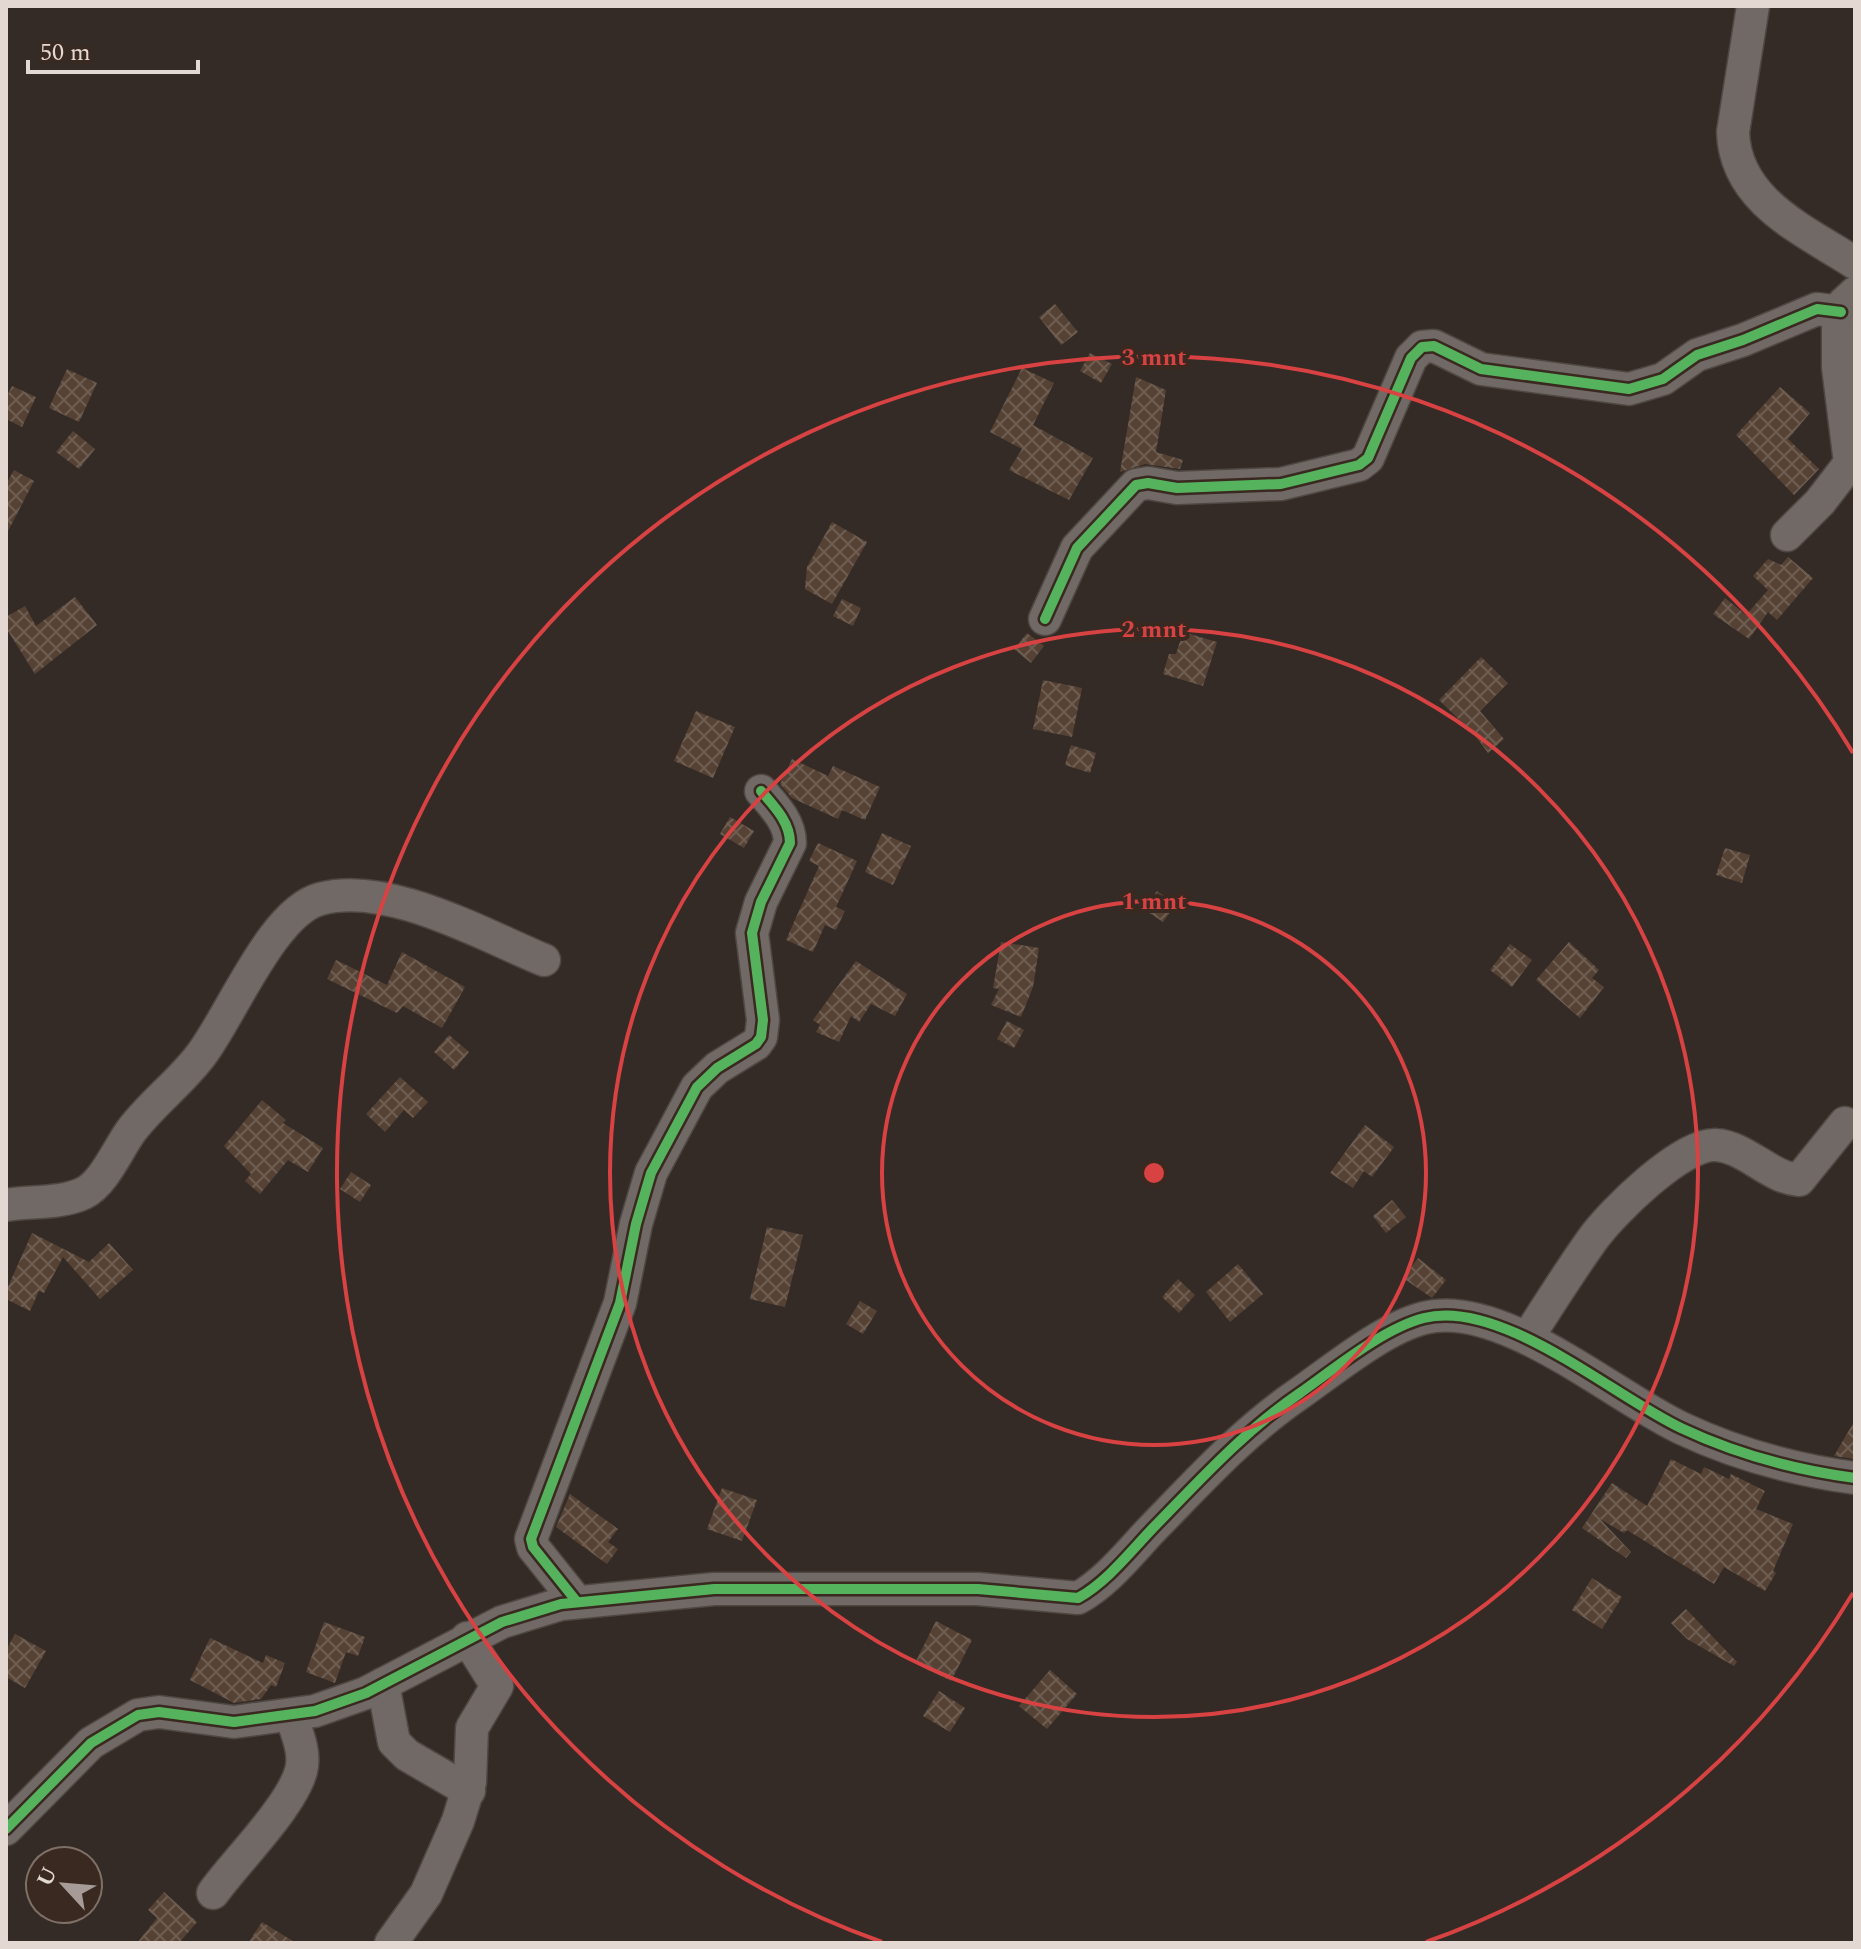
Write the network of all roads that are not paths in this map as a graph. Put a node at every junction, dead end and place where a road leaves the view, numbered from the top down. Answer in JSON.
{"nodes":[{"id":1,"x":1753,"y":6,"type":"edge"},
{"id":2,"x":1855,"y":263,"type":"edge"},
{"id":3,"x":1848,"y":303,"type":"edge"},
{"id":4,"x":1852,"y":464,"type":"edge"},
{"id":5,"x":1787,"y":535,"type":"dead end"},
{"id":6,"x":1045,"y":619,"type":"dead end"},
{"id":7,"x":761,"y":791,"type":"dead end"},
{"id":8,"x":544,"y":960,"type":"dead end"},
{"id":9,"x":1845,"y":1123,"type":"dead end"},
{"id":10,"x":6,"y":1205,"type":"edge"},
{"id":11,"x":1528,"y":1337,"type":"junction"},
{"id":12,"x":1855,"y":1478,"type":"edge"},
{"id":13,"x":577,"y":1602,"type":"junction"},
{"id":14,"x":467,"y":1638,"type":"junction"},
{"id":15,"x":383,"y":1684,"type":"junction"},
{"id":16,"x":291,"y":1716,"type":"junction"},
{"id":17,"x":469,"y":1791,"type":"junction"},
{"id":18,"x":6,"y":1829,"type":"edge"},
{"id":19,"x":213,"y":1893,"type":"dead end"},
{"id":20,"x":391,"y":1943,"type":"edge"}],
"edges":[{"from":1,"to":2,"type":"street"},
{"from":3,"to":4,"type":"street"},
{"from":3,"to":6,"type":"street"},
{"from":4,"to":5,"type":"street"},
{"from":7,"to":13,"type":"street"},
{"from":8,"to":10,"type":"street"},
{"from":9,"to":11,"type":"street"},
{"from":11,"to":12,"type":"street"},
{"from":11,"to":13,"type":"street"},
{"from":13,"to":14,"type":"street"},
{"from":14,"to":15,"type":"street"},
{"from":14,"to":17,"type":"street"},
{"from":15,"to":16,"type":"street"},
{"from":15,"to":17,"type":"street"},
{"from":16,"to":18,"type":"street"},
{"from":16,"to":19,"type":"street"},
{"from":17,"to":20,"type":"street"}]}
